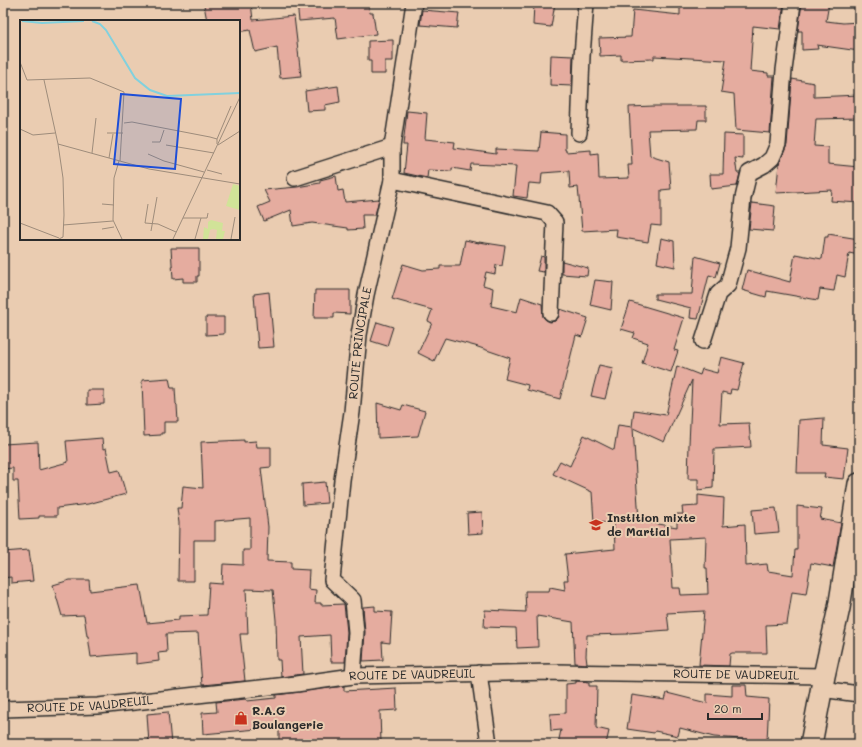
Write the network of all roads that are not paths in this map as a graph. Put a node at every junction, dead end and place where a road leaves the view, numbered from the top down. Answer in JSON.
{"nodes":[{"id":1,"x":414,"y":3,"type":"edge"},
{"id":2,"x":586,"y":3,"type":"edge"},
{"id":3,"x":793,"y":3,"type":"edge"},
{"id":4,"x":579,"y":133,"type":"dead end"},
{"id":5,"x":392,"y":147,"type":"junction"},
{"id":6,"x":295,"y":178,"type":"dead end"},
{"id":7,"x":392,"y":180,"type":"junction"},
{"id":8,"x":551,"y":312,"type":"dead end"},
{"id":9,"x":703,"y":341,"type":"dead end"},
{"id":10,"x":859,"y":484,"type":"edge"},
{"id":11,"x":479,"y":674,"type":"junction"},
{"id":12,"x":353,"y":676,"type":"junction"},
{"id":13,"x":822,"y":683,"type":"junction"},
{"id":14,"x":859,"y":694,"type":"edge"},
{"id":15,"x":3,"y":709,"type":"edge"},
{"id":16,"x":489,"y":744,"type":"edge"},
{"id":17,"x":811,"y":744,"type":"edge"}],
"edges":[{"from":1,"to":5,"type":"street","name":"ROUTE PRINCIPALE"},
{"from":2,"to":4,"type":"street"},
{"from":3,"to":9,"type":"street"},
{"from":5,"to":6,"type":"street"},
{"from":5,"to":7,"type":"street","name":"ROUTE PRINCIPALE"},
{"from":7,"to":8,"type":"street"},
{"from":7,"to":12,"type":"street","name":"ROUTE PRINCIPALE"},
{"from":10,"to":13,"type":"street"},
{"from":11,"to":12,"type":"street","name":"ROUTE DE VAUDREUIL"},
{"from":11,"to":13,"type":"street","name":"ROUTE DE VAUDREUIL"},
{"from":11,"to":16,"type":"street"},
{"from":12,"to":15,"type":"street","name":"ROUTE DE VAUDREUIL"},
{"from":13,"to":14,"type":"street","name":"ROUTE DE VAUDREUIL"},
{"from":13,"to":17,"type":"street"}]}
